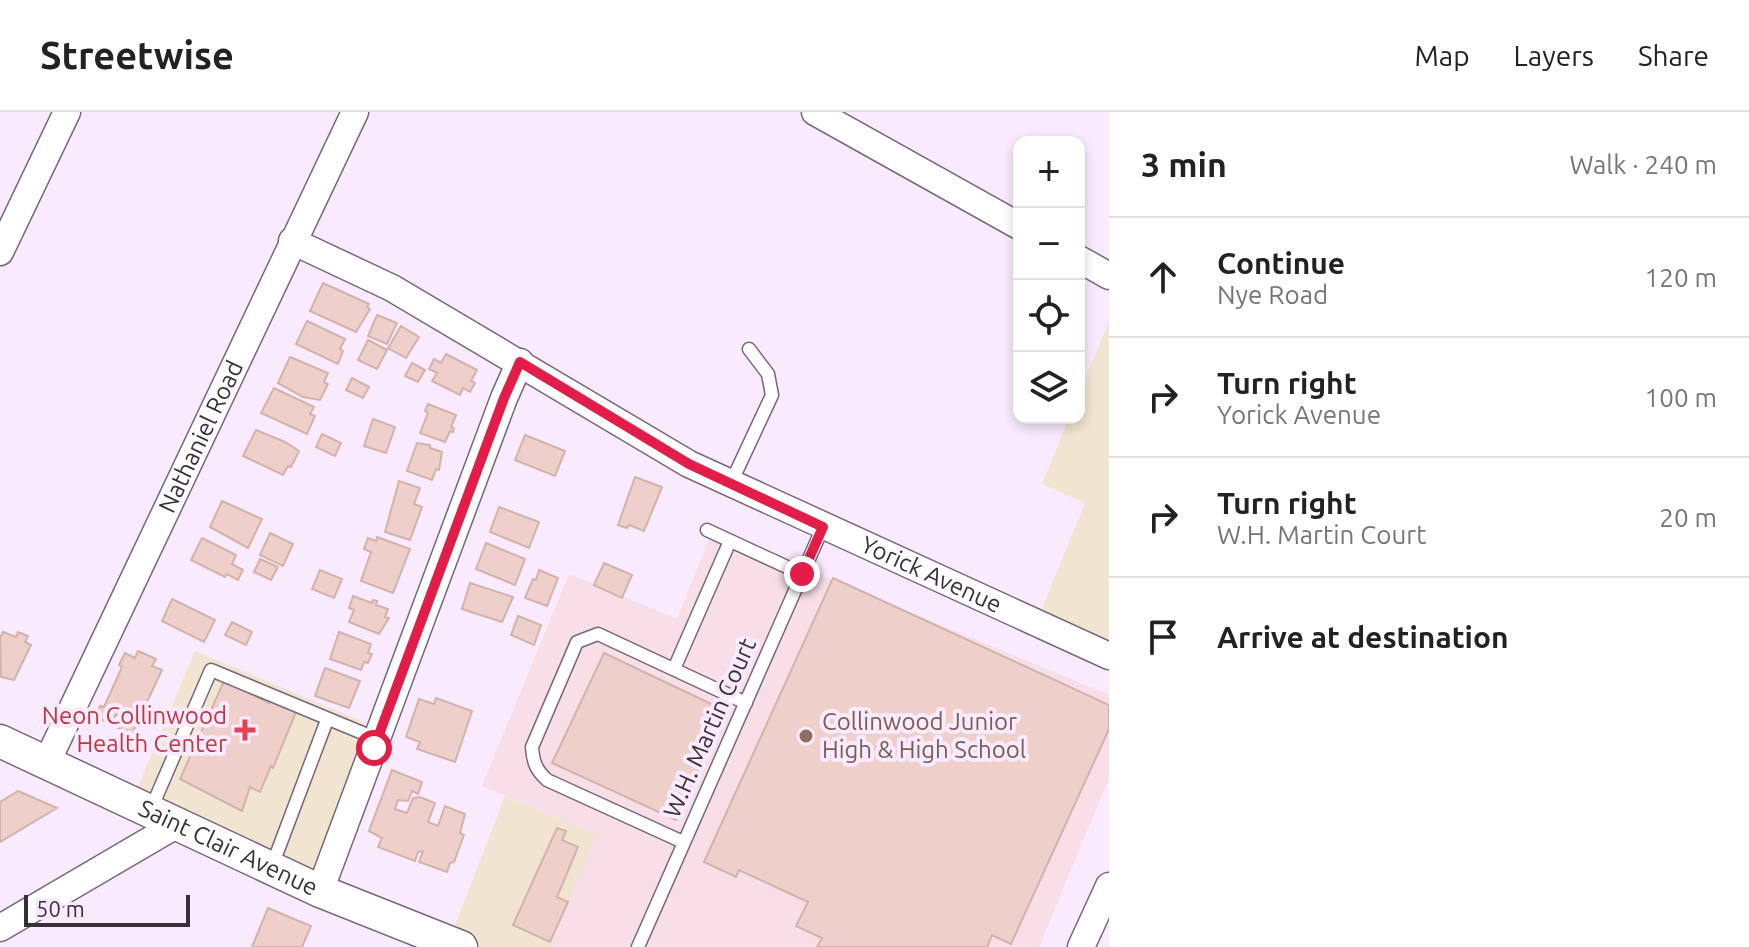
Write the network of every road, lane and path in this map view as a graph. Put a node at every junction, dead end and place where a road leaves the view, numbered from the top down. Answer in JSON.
{"nodes":[{"id":1,"x":67,"y":112,"type":"edge"},
{"id":2,"x":355,"y":112,"type":"edge"},
{"id":3,"x":815,"y":112,"type":"edge"},
{"id":4,"x":1013,"y":223,"type":"edge"},
{"id":5,"x":292,"y":241,"type":"junction"},
{"id":6,"x":0,"y":252,"type":"edge"},
{"id":7,"x":1085,"y":262,"type":"edge"},
{"id":8,"x":1109,"y":276,"type":"edge"},
{"id":9,"x":749,"y":349,"type":"dead end"},
{"id":10,"x":520,"y":362,"type":"junction"},
{"id":11,"x":731,"y":483,"type":"junction"},
{"id":12,"x":823,"y":527,"type":"junction"},
{"id":13,"x":707,"y":530,"type":"dead end"},
{"id":14,"x":730,"y":541,"type":"junction"},
{"id":15,"x":802,"y":574,"type":"junction"},
{"id":16,"x":1109,"y":656,"type":"edge"},
{"id":17,"x":674,"y":669,"type":"junction"},
{"id":18,"x":746,"y":703,"type":"junction"},
{"id":19,"x":327,"y":720,"type":"junction"},
{"id":20,"x":377,"y":739,"type":"junction"},
{"id":21,"x":0,"y":741,"type":"edge"},
{"id":22,"x":47,"y":762,"type":"junction"},
{"id":23,"x":163,"y":818,"type":"junction"},
{"id":24,"x":683,"y":842,"type":"junction"},
{"id":25,"x":271,"y":868,"type":"junction"},
{"id":26,"x":320,"y":891,"type":"junction"},
{"id":27,"x":1106,"y":899,"type":"edge"},
{"id":28,"x":0,"y":928,"type":"edge"},
{"id":29,"x":415,"y":938,"type":"edge"},
{"id":30,"x":0,"y":939,"type":"edge"},
{"id":31,"x":3,"y":947,"type":"edge"},
{"id":32,"x":461,"y":947,"type":"edge"},
{"id":33,"x":638,"y":947,"type":"edge"},
{"id":34,"x":1081,"y":947,"type":"edge"}],
"edges":[{"from":1,"to":6,"type":"street"},
{"from":2,"to":5,"type":"street","name":"Nathaniel Road"},
{"from":3,"to":4,"type":"street"},
{"from":5,"to":10,"type":"street","name":"Yorick Avenue"},
{"from":5,"to":22,"type":"street","name":"Nathaniel Road"},
{"from":7,"to":8,"type":"street"},
{"from":9,"to":11,"type":"lane"},
{"from":10,"to":11,"type":"street","name":"Yorick Avenue"},
{"from":10,"to":20,"type":"street"},
{"from":11,"to":12,"type":"street","name":"Yorick Avenue"},
{"from":12,"to":15,"type":"lane","name":"W.H. Martin Court"},
{"from":12,"to":16,"type":"street","name":"Yorick Avenue"},
{"from":13,"to":14,"type":"lane"},
{"from":14,"to":15,"type":"lane"},
{"from":14,"to":17,"type":"lane"},
{"from":15,"to":18,"type":"lane","name":"W.H. Martin Court"},
{"from":17,"to":18,"type":"lane"},
{"from":17,"to":24,"type":"lane"},
{"from":18,"to":24,"type":"lane","name":"W.H. Martin Court"},
{"from":19,"to":20,"type":"lane"},
{"from":19,"to":23,"type":"lane"},
{"from":19,"to":25,"type":"lane"},
{"from":20,"to":26,"type":"street"},
{"from":21,"to":22,"type":"street","name":"Saint Clair Avenue"},
{"from":22,"to":23,"type":"street","name":"Saint Clair Avenue"},
{"from":23,"to":25,"type":"street","name":"Saint Clair Avenue"},
{"from":23,"to":28,"type":"street"},
{"from":24,"to":33,"type":"lane","name":"W.H. Martin Court"},
{"from":25,"to":26,"type":"street","name":"Saint Clair Avenue"},
{"from":26,"to":29,"type":"street","name":"Saint Clair Avenue"},
{"from":27,"to":34,"type":"street"},
{"from":29,"to":32,"type":"street","name":"Saint Clair Avenue"},
{"from":30,"to":31,"type":"street"}]}
